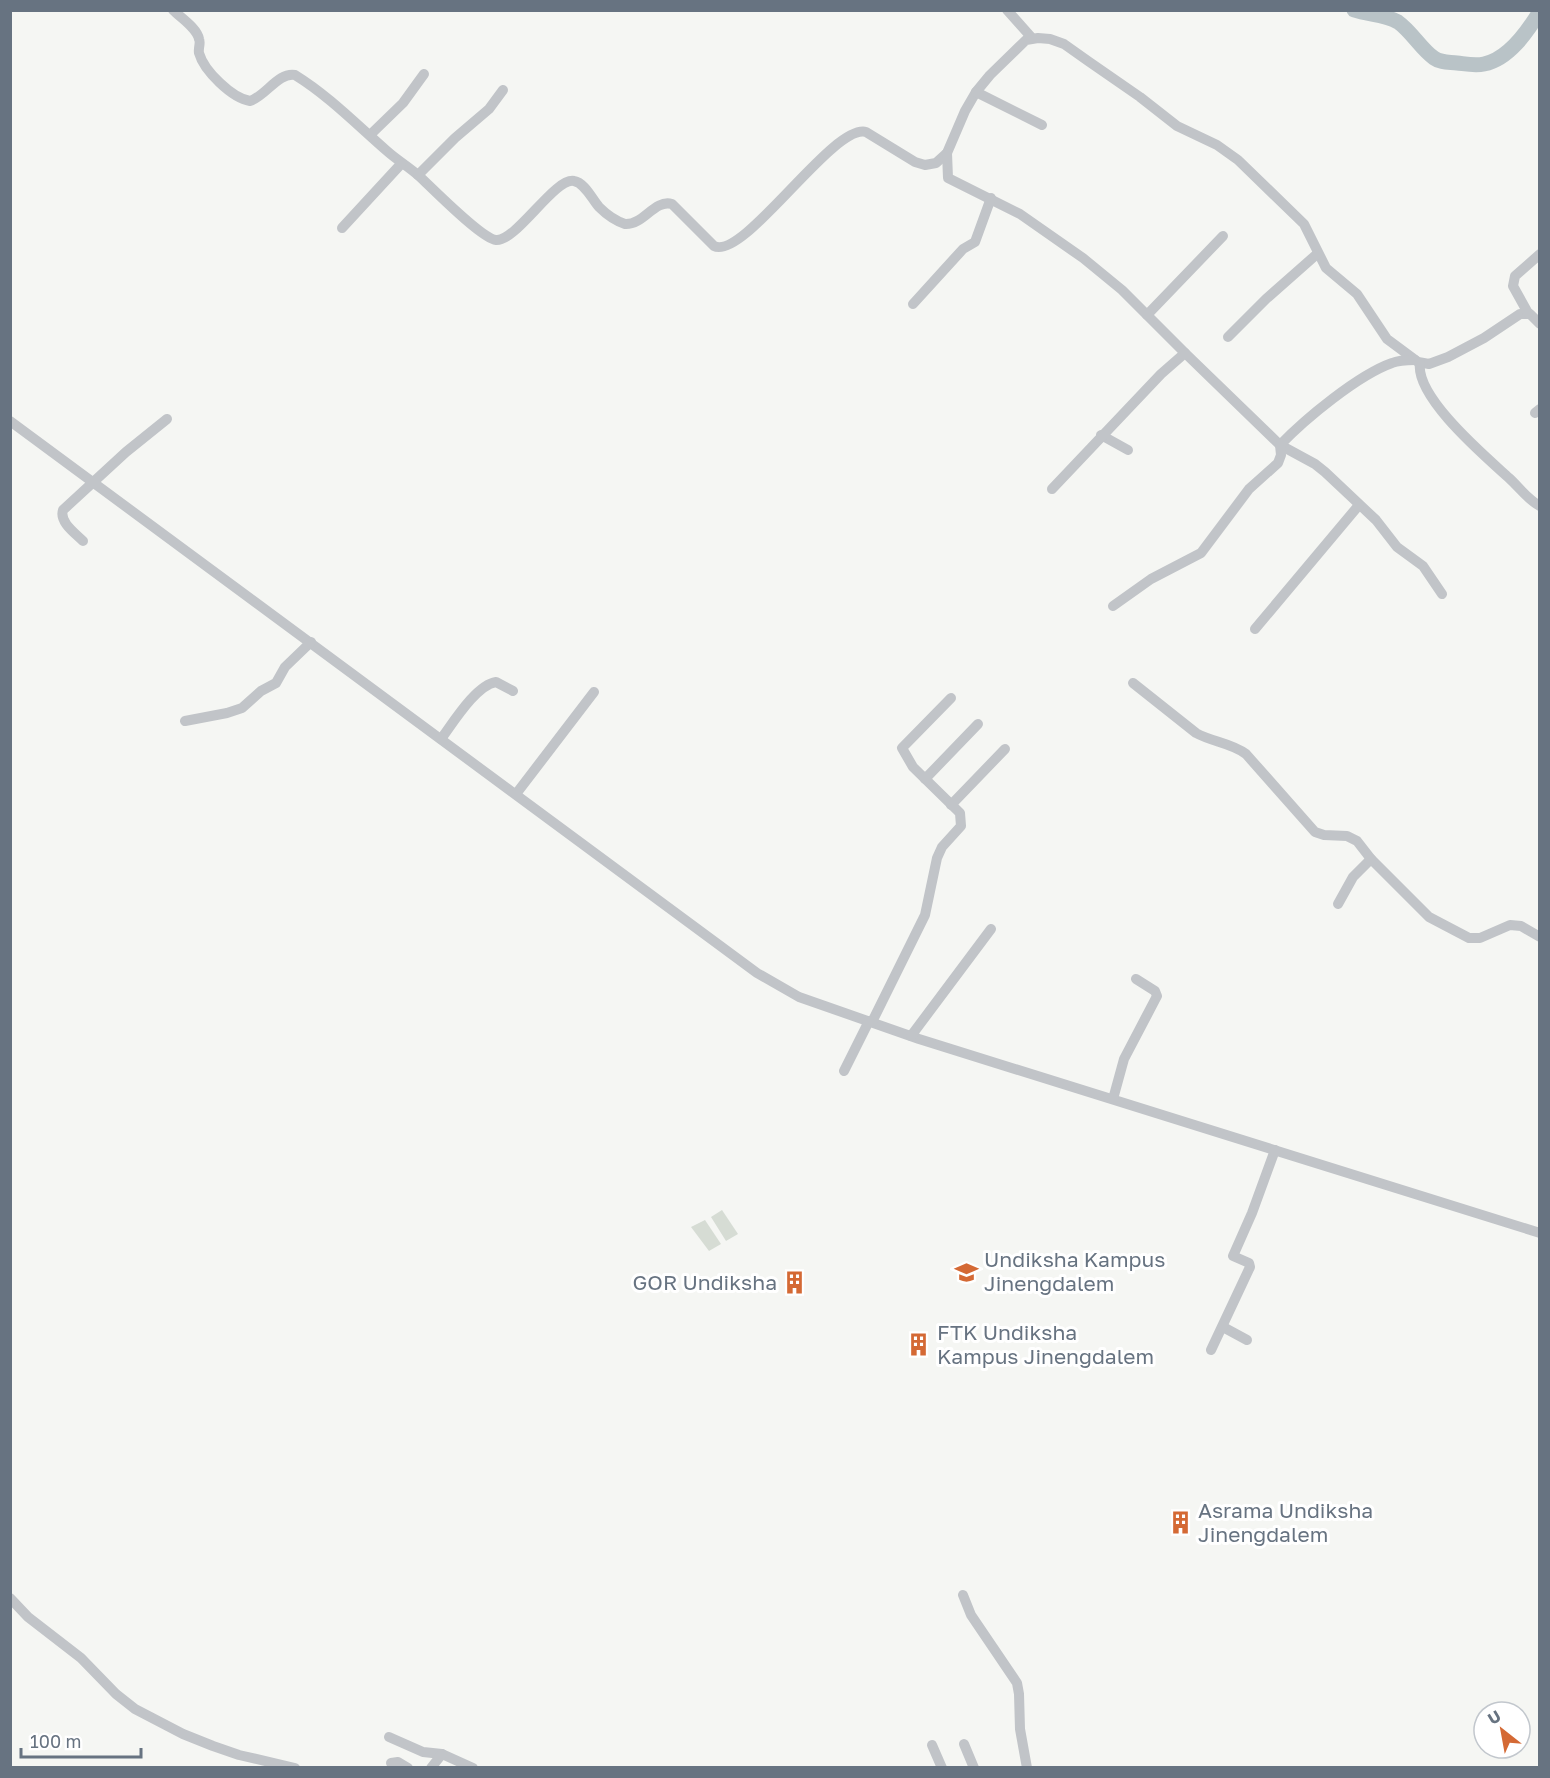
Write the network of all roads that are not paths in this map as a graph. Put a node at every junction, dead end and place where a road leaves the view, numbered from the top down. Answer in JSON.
{"nodes":[{"id":1,"x":173,"y":10,"type":"edge"},
{"id":2,"x":1007,"y":10,"type":"edge"},
{"id":3,"x":1032,"y":38,"type":"junction"},
{"id":4,"x":424,"y":74,"type":"dead end"},
{"id":5,"x":503,"y":90,"type":"dead end"},
{"id":6,"x":976,"y":92,"type":"junction"},
{"id":7,"x":1042,"y":125,"type":"dead end"},
{"id":8,"x":370,"y":135,"type":"junction"},
{"id":9,"x":946,"y":153,"type":"junction"},
{"id":10,"x":401,"y":164,"type":"junction"},
{"id":11,"x":418,"y":176,"type":"junction"},
{"id":12,"x":991,"y":198,"type":"junction"},
{"id":13,"x":342,"y":228,"type":"dead end"},
{"id":14,"x":1223,"y":236,"type":"dead end"},
{"id":15,"x":1539,"y":254,"type":"edge"},
{"id":16,"x":1317,"y":255,"type":"junction"},
{"id":17,"x":913,"y":304,"type":"dead end"},
{"id":18,"x":1528,"y":313,"type":"junction"},
{"id":19,"x":1147,"y":315,"type":"junction"},
{"id":20,"x":1539,"y":324,"type":"edge"},
{"id":21,"x":1228,"y":337,"type":"dead end"},
{"id":22,"x":1185,"y":353,"type":"junction"},
{"id":23,"x":1418,"y":361,"type":"junction"},
{"id":24,"x":167,"y":419,"type":"dead end"},
{"id":25,"x":10,"y":421,"type":"edge"},
{"id":26,"x":1101,"y":435,"type":"junction"},
{"id":27,"x":1280,"y":445,"type":"junction"},
{"id":28,"x":1128,"y":450,"type":"dead end"},
{"id":29,"x":93,"y":481,"type":"junction"},
{"id":30,"x":1052,"y":489,"type":"dead end"},
{"id":31,"x":1359,"y":505,"type":"junction"},
{"id":32,"x":1539,"y":506,"type":"edge"},
{"id":33,"x":83,"y":542,"type":"dead end"},
{"id":34,"x":1442,"y":594,"type":"dead end"},
{"id":35,"x":1113,"y":606,"type":"dead end"},
{"id":36,"x":1255,"y":629,"type":"dead end"},
{"id":37,"x":311,"y":642,"type":"junction"},
{"id":38,"x":1133,"y":683,"type":"dead end"},
{"id":39,"x":513,"y":691,"type":"dead end"},
{"id":40,"x":594,"y":692,"type":"dead end"},
{"id":41,"x":951,"y":698,"type":"dead end"},
{"id":42,"x":184,"y":721,"type":"dead end"},
{"id":43,"x":978,"y":724,"type":"dead end"},
{"id":44,"x":441,"y":739,"type":"junction"},
{"id":45,"x":1005,"y":748,"type":"dead end"},
{"id":46,"x":925,"y":779,"type":"junction"},
{"id":47,"x":516,"y":794,"type":"junction"},
{"id":48,"x":951,"y":804,"type":"junction"},
{"id":49,"x":1371,"y":859,"type":"junction"},
{"id":50,"x":1338,"y":904,"type":"dead end"},
{"id":51,"x":991,"y":928,"type":"dead end"},
{"id":52,"x":1539,"y":937,"type":"edge"},
{"id":53,"x":1136,"y":979,"type":"dead end"},
{"id":54,"x":870,"y":1022,"type":"junction"},
{"id":55,"x":911,"y":1036,"type":"junction"},
{"id":56,"x":844,"y":1071,"type":"dead end"},
{"id":57,"x":1113,"y":1099,"type":"junction"},
{"id":58,"x":1275,"y":1150,"type":"junction"},
{"id":59,"x":1539,"y":1233,"type":"edge"},
{"id":60,"x":1222,"y":1327,"type":"junction"},
{"id":61,"x":1247,"y":1340,"type":"dead end"},
{"id":62,"x":1212,"y":1350,"type":"dead end"},
{"id":63,"x":963,"y":1595,"type":"dead end"},
{"id":64,"x":10,"y":1598,"type":"edge"},
{"id":65,"x":389,"y":1737,"type":"dead end"},
{"id":66,"x":964,"y":1744,"type":"dead end"},
{"id":67,"x":932,"y":1745,"type":"dead end"},
{"id":68,"x":442,"y":1754,"type":"junction"},
{"id":69,"x":391,"y":1763,"type":"dead end"},
{"id":70,"x":296,"y":1767,"type":"edge"},
{"id":71,"x":408,"y":1767,"type":"edge"},
{"id":72,"x":431,"y":1767,"type":"edge"},
{"id":73,"x":473,"y":1767,"type":"edge"},
{"id":74,"x":942,"y":1767,"type":"edge"},
{"id":75,"x":974,"y":1767,"type":"edge"},
{"id":76,"x":1027,"y":1767,"type":"edge"}],
"edges":[{"from":1,"to":8,"type":"street"},
{"from":2,"to":3,"type":"street"},
{"from":3,"to":6,"type":"street"},
{"from":3,"to":16,"type":"street"},
{"from":4,"to":8,"type":"street"},
{"from":5,"to":11,"type":"street"},
{"from":6,"to":7,"type":"street"},
{"from":6,"to":9,"type":"street"},
{"from":8,"to":10,"type":"street"},
{"from":9,"to":11,"type":"street"},
{"from":9,"to":12,"type":"street"},
{"from":10,"to":11,"type":"street"},
{"from":10,"to":13,"type":"street"},
{"from":12,"to":17,"type":"street"},
{"from":12,"to":19,"type":"street"},
{"from":14,"to":19,"type":"street"},
{"from":15,"to":18,"type":"street"},
{"from":16,"to":21,"type":"street"},
{"from":16,"to":23,"type":"street"},
{"from":18,"to":20,"type":"street"},
{"from":18,"to":23,"type":"street"},
{"from":19,"to":22,"type":"street"},
{"from":22,"to":26,"type":"street"},
{"from":22,"to":27,"type":"street"},
{"from":23,"to":27,"type":"street"},
{"from":23,"to":32,"type":"street"},
{"from":24,"to":29,"type":"street"},
{"from":25,"to":29,"type":"street"},
{"from":26,"to":28,"type":"street"},
{"from":26,"to":30,"type":"street"},
{"from":27,"to":31,"type":"street"},
{"from":27,"to":35,"type":"street"},
{"from":29,"to":33,"type":"street"},
{"from":29,"to":37,"type":"street"},
{"from":31,"to":34,"type":"street"},
{"from":31,"to":36,"type":"street"},
{"from":37,"to":42,"type":"street"},
{"from":37,"to":44,"type":"street"},
{"from":38,"to":49,"type":"street"},
{"from":39,"to":44,"type":"street"},
{"from":40,"to":47,"type":"street"},
{"from":41,"to":46,"type":"street"},
{"from":43,"to":46,"type":"street"},
{"from":44,"to":47,"type":"street"},
{"from":45,"to":48,"type":"street"},
{"from":46,"to":48,"type":"street"},
{"from":47,"to":54,"type":"street"},
{"from":48,"to":54,"type":"street"},
{"from":49,"to":50,"type":"street"},
{"from":49,"to":52,"type":"street"},
{"from":51,"to":55,"type":"street"},
{"from":53,"to":57,"type":"street"},
{"from":54,"to":55,"type":"street"},
{"from":54,"to":56,"type":"street"},
{"from":55,"to":57,"type":"street"},
{"from":57,"to":58,"type":"street"},
{"from":58,"to":59,"type":"street"},
{"from":58,"to":60,"type":"street"},
{"from":60,"to":61,"type":"street"},
{"from":60,"to":62,"type":"street"},
{"from":63,"to":76,"type":"street"},
{"from":64,"to":70,"type":"street"},
{"from":65,"to":68,"type":"street"},
{"from":66,"to":75,"type":"street"},
{"from":67,"to":74,"type":"street"},
{"from":68,"to":72,"type":"street"},
{"from":68,"to":73,"type":"street"},
{"from":69,"to":71,"type":"street"}]}
